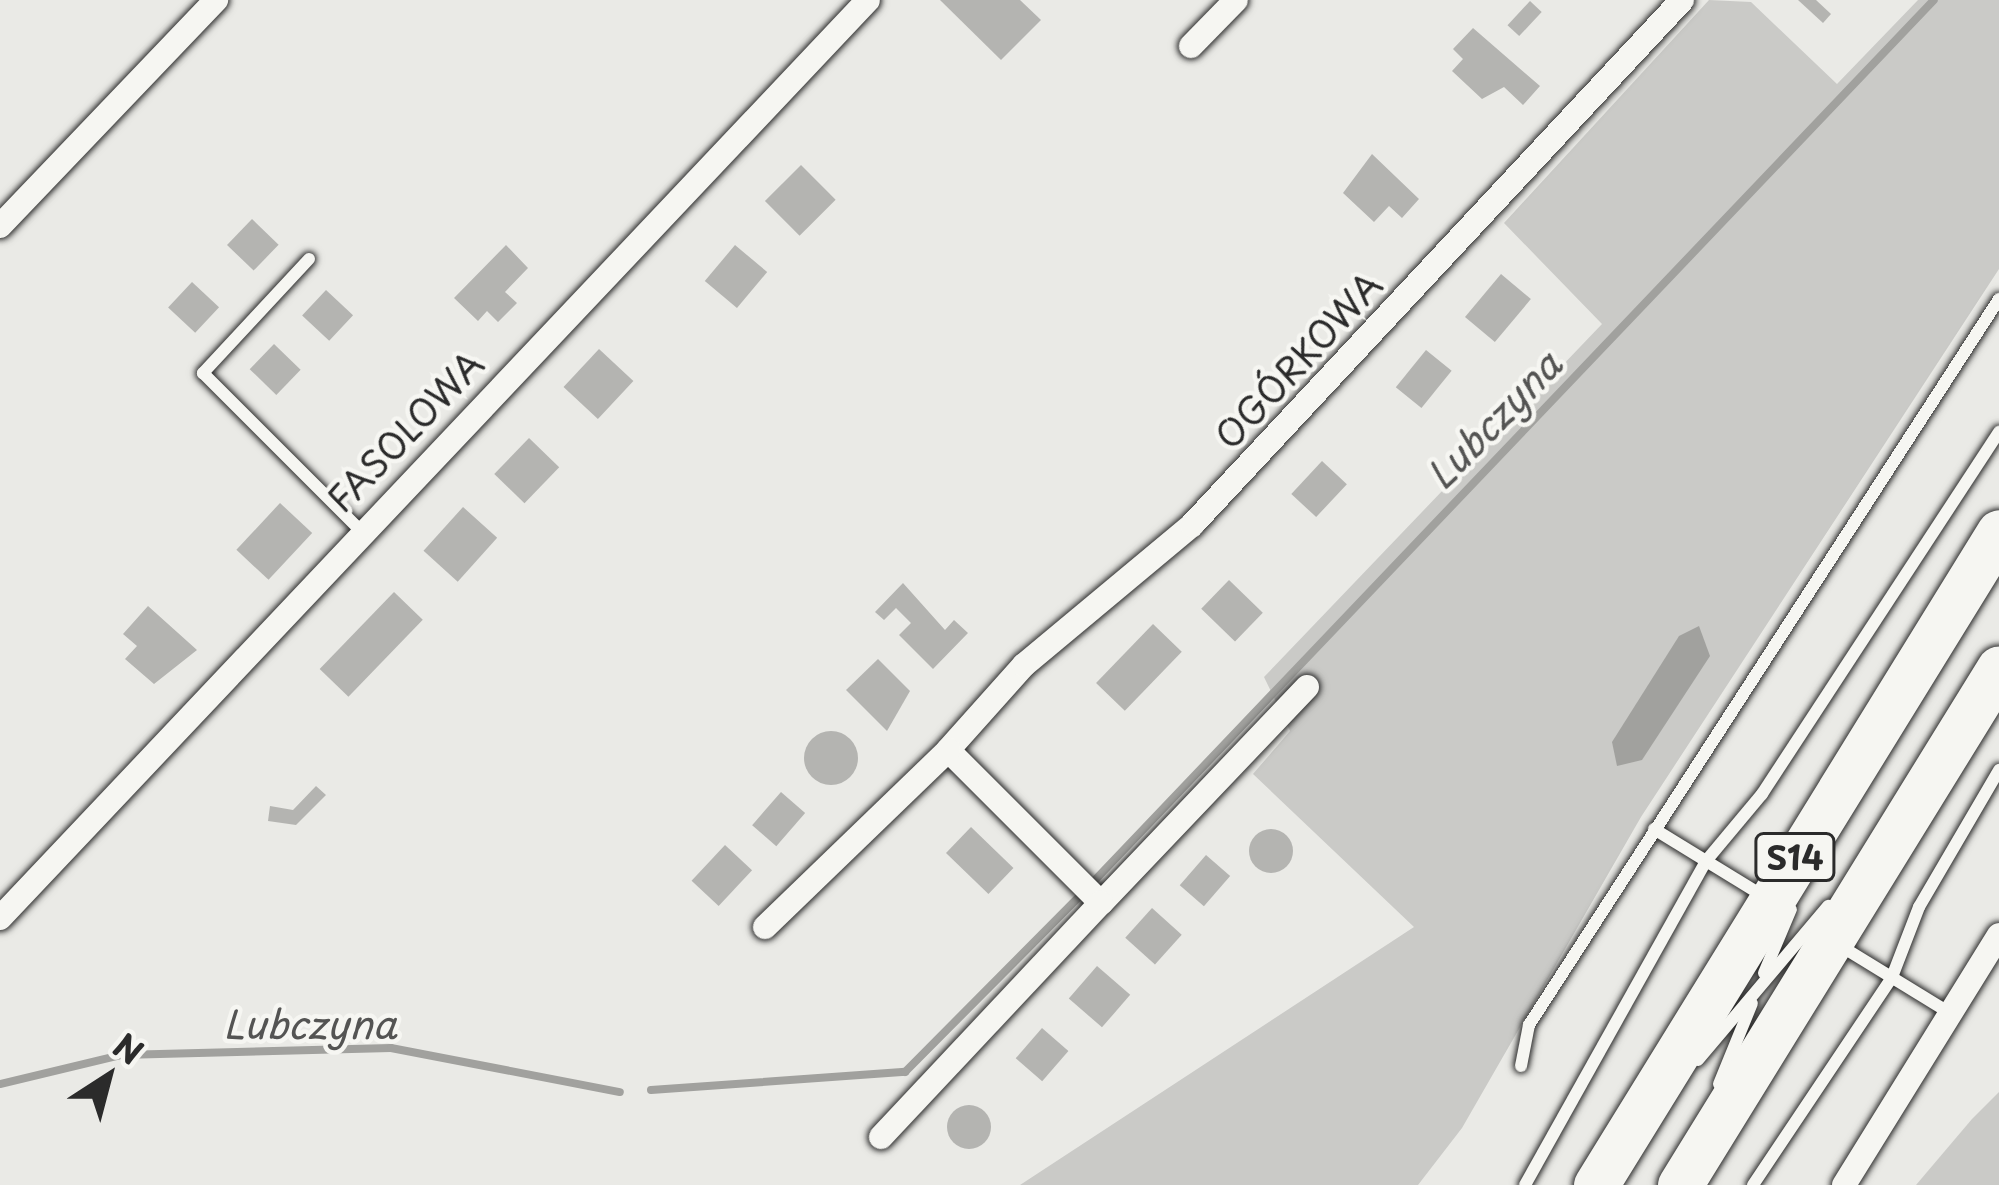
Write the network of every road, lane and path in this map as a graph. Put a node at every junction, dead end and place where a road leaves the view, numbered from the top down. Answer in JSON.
{"nodes":[{"id":1,"x":217,"y":0,"type":"edge"},
{"id":2,"x":1236,"y":0,"type":"edge"},
{"id":3,"x":1682,"y":0,"type":"edge"},
{"id":4,"x":864,"y":1,"type":"edge"},
{"id":5,"x":1191,"y":46,"type":"dead end"},
{"id":6,"x":0,"y":226,"type":"edge"},
{"id":7,"x":309,"y":260,"type":"dead end"},
{"id":8,"x":1999,"y":298,"type":"edge"},
{"id":9,"x":1999,"y":432,"type":"edge"},
{"id":10,"x":359,"y":529,"type":"junction"},
{"id":11,"x":1999,"y":532,"type":"edge"},
{"id":12,"x":1999,"y":668,"type":"edge"},
{"id":13,"x":1307,"y":687,"type":"dead end"},
{"id":14,"x":948,"y":750,"type":"junction"},
{"id":15,"x":1999,"y":770,"type":"edge"},
{"id":16,"x":1846,"y":774,"type":"junction"},
{"id":17,"x":1907,"y":813,"type":"junction"},
{"id":18,"x":1654,"y":829,"type":"junction"},
{"id":19,"x":1706,"y":861,"type":"junction"},
{"id":20,"x":1769,"y":899,"type":"junction"},
{"id":21,"x":1101,"y":903,"type":"junction"},
{"id":22,"x":0,"y":917,"type":"edge"},
{"id":23,"x":765,"y":928,"type":"dead end"},
{"id":24,"x":1999,"y":935,"type":"edge"},
{"id":25,"x":1830,"y":939,"type":"junction"},
{"id":26,"x":1892,"y":977,"type":"junction"},
{"id":27,"x":1758,"y":988,"type":"junction"},
{"id":28,"x":1950,"y":1013,"type":"junction"},
{"id":29,"x":1521,"y":1066,"type":"dead end"},
{"id":30,"x":881,"y":1137,"type":"dead end"},
{"id":31,"x":1602,"y":1175,"type":"edge"},
{"id":32,"x":1525,"y":1185,"type":"edge"},
{"id":33,"x":1678,"y":1185,"type":"edge"},
{"id":34,"x":1754,"y":1185,"type":"edge"},
{"id":35,"x":1844,"y":1185,"type":"edge"}],
"edges":[{"from":1,"to":6,"type":"street"},
{"from":2,"to":5,"type":"street"},
{"from":3,"to":14,"type":"street","name":"OGÓRKOWA"},
{"from":4,"to":10,"type":"street","name":"FASOLOWA"},
{"from":7,"to":10,"type":"lane"},
{"from":8,"to":18,"type":"lane"},
{"from":9,"to":19,"type":"lane"},
{"from":10,"to":22,"type":"street","name":"FASOLOWA"},
{"from":11,"to":16,"type":"highway","number":"S14"},
{"from":12,"to":17,"type":"highway","number":"S14"},
{"from":13,"to":21,"type":"street"},
{"from":14,"to":21,"type":"street"},
{"from":14,"to":23,"type":"street","name":"OGÓRKOWA"},
{"from":15,"to":26,"type":"lane"},
{"from":16,"to":20,"type":"highway","number":"S14"},
{"from":16,"to":27,"type":"lane"},
{"from":17,"to":25,"type":"highway","number":"S14"},
{"from":17,"to":27,"type":"lane"},
{"from":18,"to":19,"type":"lane"},
{"from":18,"to":29,"type":"lane"},
{"from":19,"to":20,"type":"lane"},
{"from":19,"to":32,"type":"lane"},
{"from":20,"to":31,"type":"highway","number":"S14"},
{"from":21,"to":30,"type":"street"},
{"from":24,"to":28,"type":"street"},
{"from":25,"to":26,"type":"lane"},
{"from":25,"to":33,"type":"highway","number":"S14"},
{"from":26,"to":28,"type":"lane"},
{"from":26,"to":34,"type":"lane"},
{"from":27,"to":31,"type":"lane"},
{"from":27,"to":33,"type":"lane"},
{"from":28,"to":35,"type":"street"}]}
